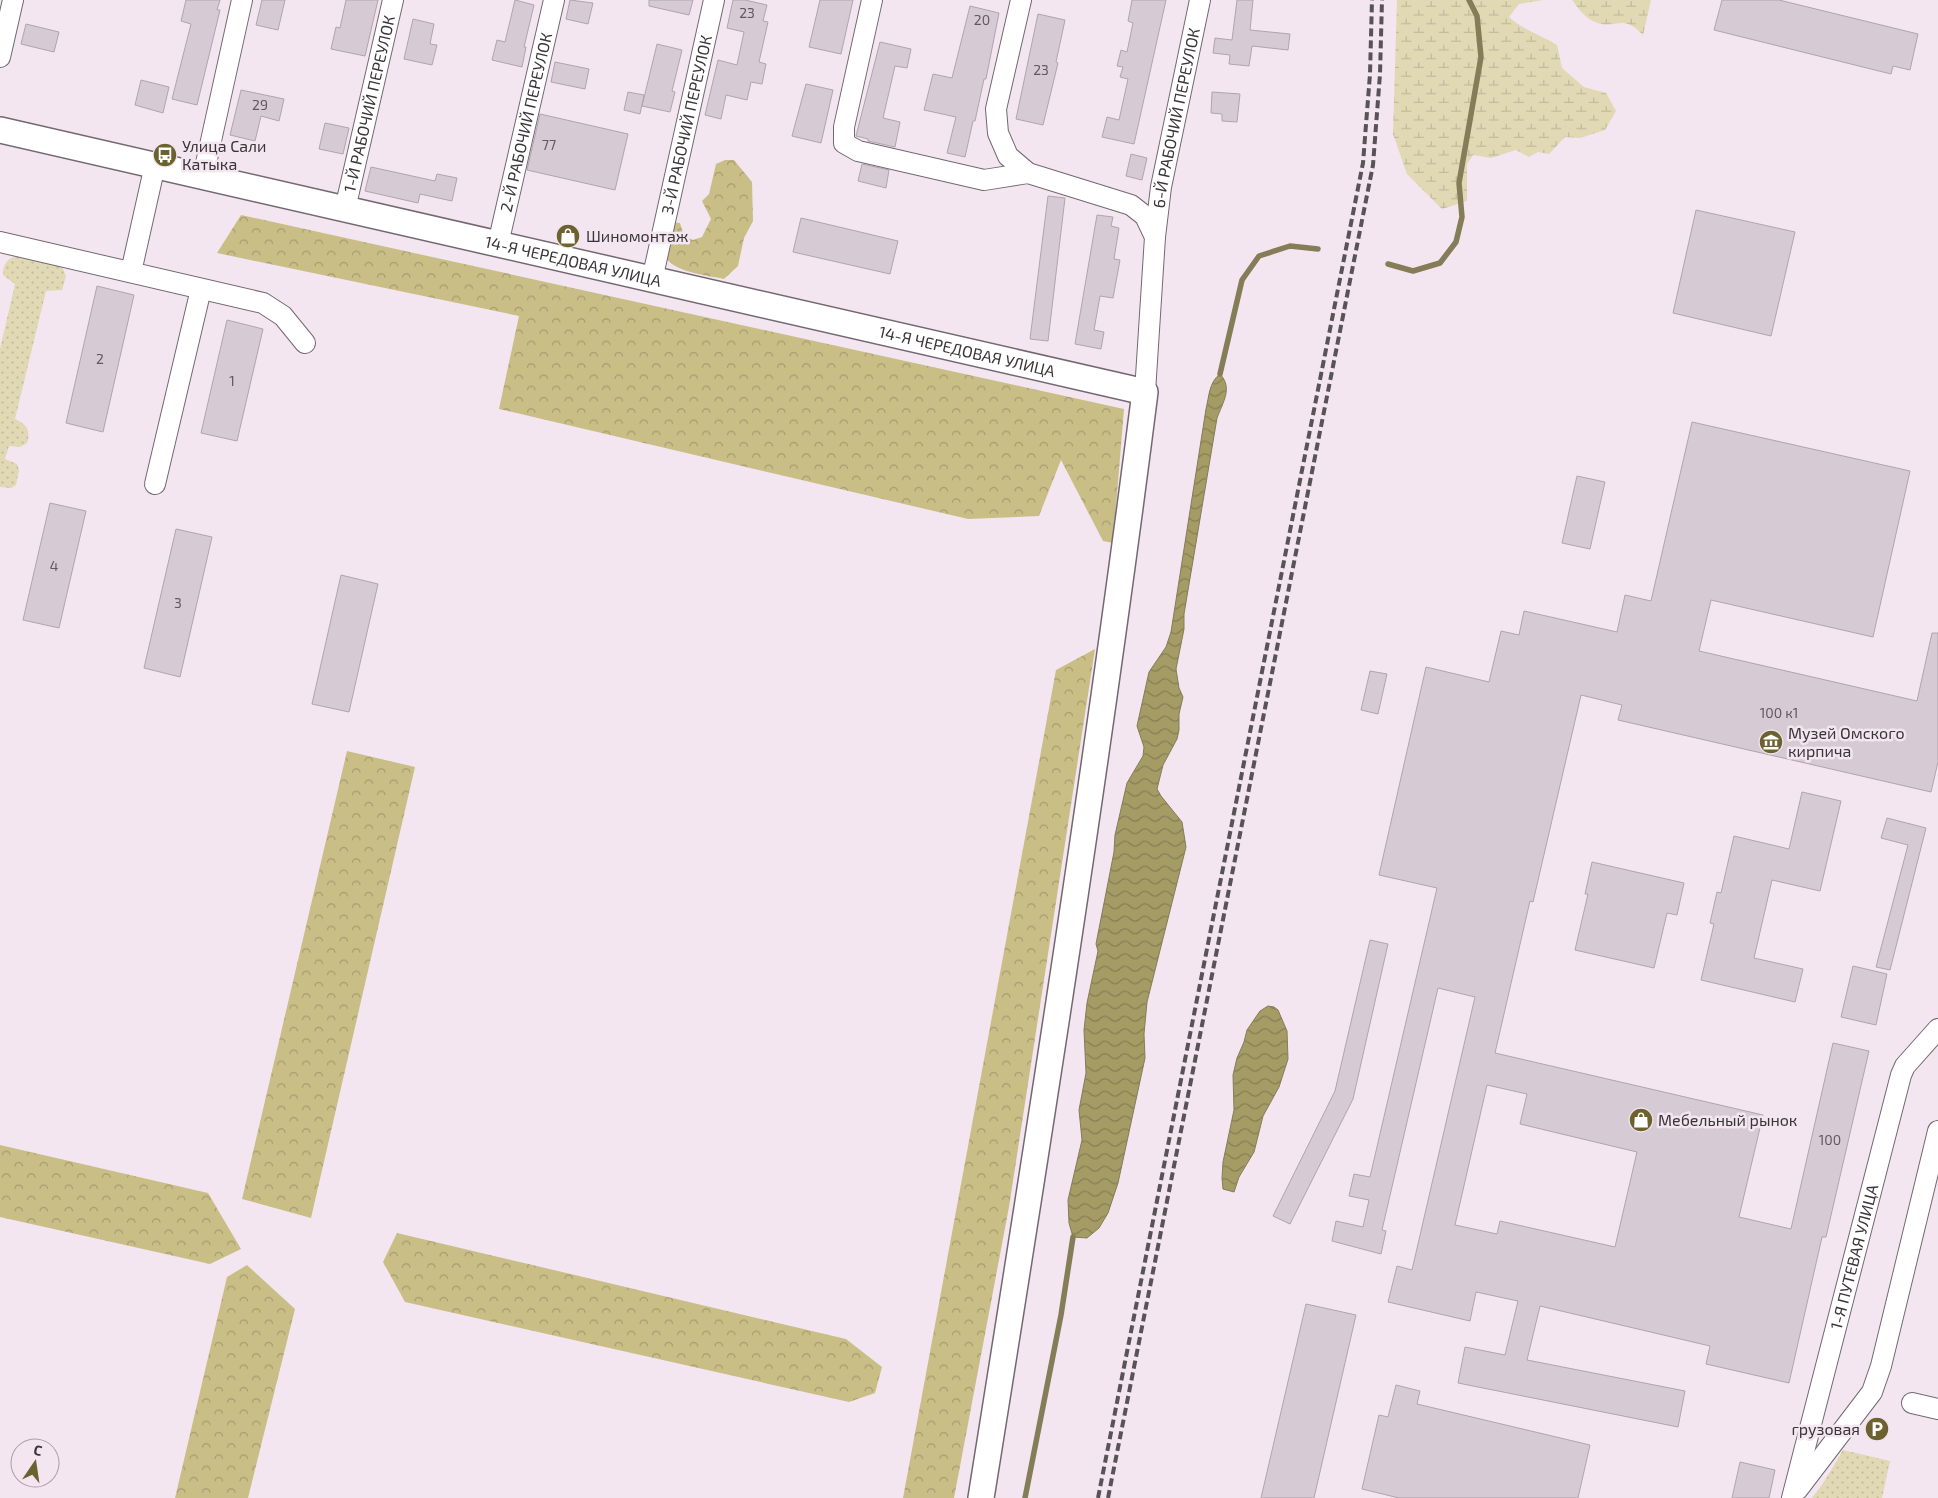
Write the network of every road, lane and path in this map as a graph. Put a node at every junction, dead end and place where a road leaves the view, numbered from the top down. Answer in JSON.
{"nodes":[{"id":1,"x":13,"y":0,"type":"edge"},
{"id":2,"x":242,"y":0,"type":"edge"},
{"id":3,"x":393,"y":0,"type":"edge"},
{"id":4,"x":554,"y":0,"type":"edge"},
{"id":5,"x":714,"y":0,"type":"edge"},
{"id":6,"x":872,"y":0,"type":"edge"},
{"id":7,"x":1021,"y":0,"type":"edge"},
{"id":8,"x":1200,"y":0,"type":"edge"},
{"id":9,"x":0,"y":57,"type":"edge"},
{"id":10,"x":0,"y":130,"type":"edge"},
{"id":11,"x":154,"y":165,"type":"junction"},
{"id":12,"x":1028,"y":173,"type":"junction"},
{"id":13,"x":203,"y":177,"type":"junction"},
{"id":14,"x":345,"y":209,"type":"junction"},
{"id":15,"x":1155,"y":237,"type":"junction"},
{"id":16,"x":0,"y":242,"type":"edge"},
{"id":17,"x":498,"y":244,"type":"junction"},
{"id":18,"x":131,"y":272,"type":"junction"},
{"id":19,"x":652,"y":280,"type":"junction"},
{"id":20,"x":201,"y":289,"type":"junction"},
{"id":21,"x":305,"y":343,"type":"dead end"},
{"id":22,"x":1145,"y":392,"type":"junction"},
{"id":23,"x":156,"y":484,"type":"dead end"},
{"id":24,"x":1938,"y":1029,"type":"edge"},
{"id":25,"x":1938,"y":1131,"type":"edge"},
{"id":26,"x":1912,"y":1403,"type":"dead end"},
{"id":27,"x":1938,"y":1409,"type":"edge"},
{"id":28,"x":981,"y":1498,"type":"edge"},
{"id":29,"x":1792,"y":1498,"type":"edge"}],
"edges":[{"from":1,"to":9,"type":"street"},
{"from":2,"to":13,"type":"street"},
{"from":3,"to":14,"type":"street","name":"1-Й РАБОЧИЙ ПЕРЕУЛОК"},
{"from":4,"to":17,"type":"street","name":"2-Й РАБОЧИЙ ПЕРЕУЛОК"},
{"from":5,"to":19,"type":"street","name":"3-Й РАБОЧИЙ ПЕРЕУЛОК"},
{"from":6,"to":12,"type":"street"},
{"from":7,"to":12,"type":"street"},
{"from":8,"to":15,"type":"street","name":"6-Й РАБОЧИЙ ПЕРЕУЛОК"},
{"from":10,"to":11,"type":"main road","name":"14-Я ЧЕРЕДОВАЯ УЛИЦА"},
{"from":11,"to":13,"type":"main road","name":"14-Я ЧЕРЕДОВАЯ УЛИЦА"},
{"from":11,"to":18,"type":"street"},
{"from":12,"to":15,"type":"street"},
{"from":13,"to":14,"type":"main road","name":"14-Я ЧЕРЕДОВАЯ УЛИЦА"},
{"from":14,"to":17,"type":"main road","name":"14-Я ЧЕРЕДОВАЯ УЛИЦА"},
{"from":15,"to":22,"type":"street","name":"6-Й РАБОЧИЙ ПЕРЕУЛОК"},
{"from":16,"to":18,"type":"street"},
{"from":17,"to":19,"type":"main road","name":"14-Я ЧЕРЕДОВАЯ УЛИЦА"},
{"from":18,"to":20,"type":"street"},
{"from":19,"to":22,"type":"main road","name":"14-Я ЧЕРЕДОВАЯ УЛИЦА"},
{"from":20,"to":21,"type":"street"},
{"from":20,"to":23,"type":"street"},
{"from":22,"to":28,"type":"main road"},
{"from":24,"to":29,"type":"street","name":"1-Я ПУТЕВАЯ УЛИЦА"},
{"from":25,"to":29,"type":"street"},
{"from":26,"to":27,"type":"street"}]}
